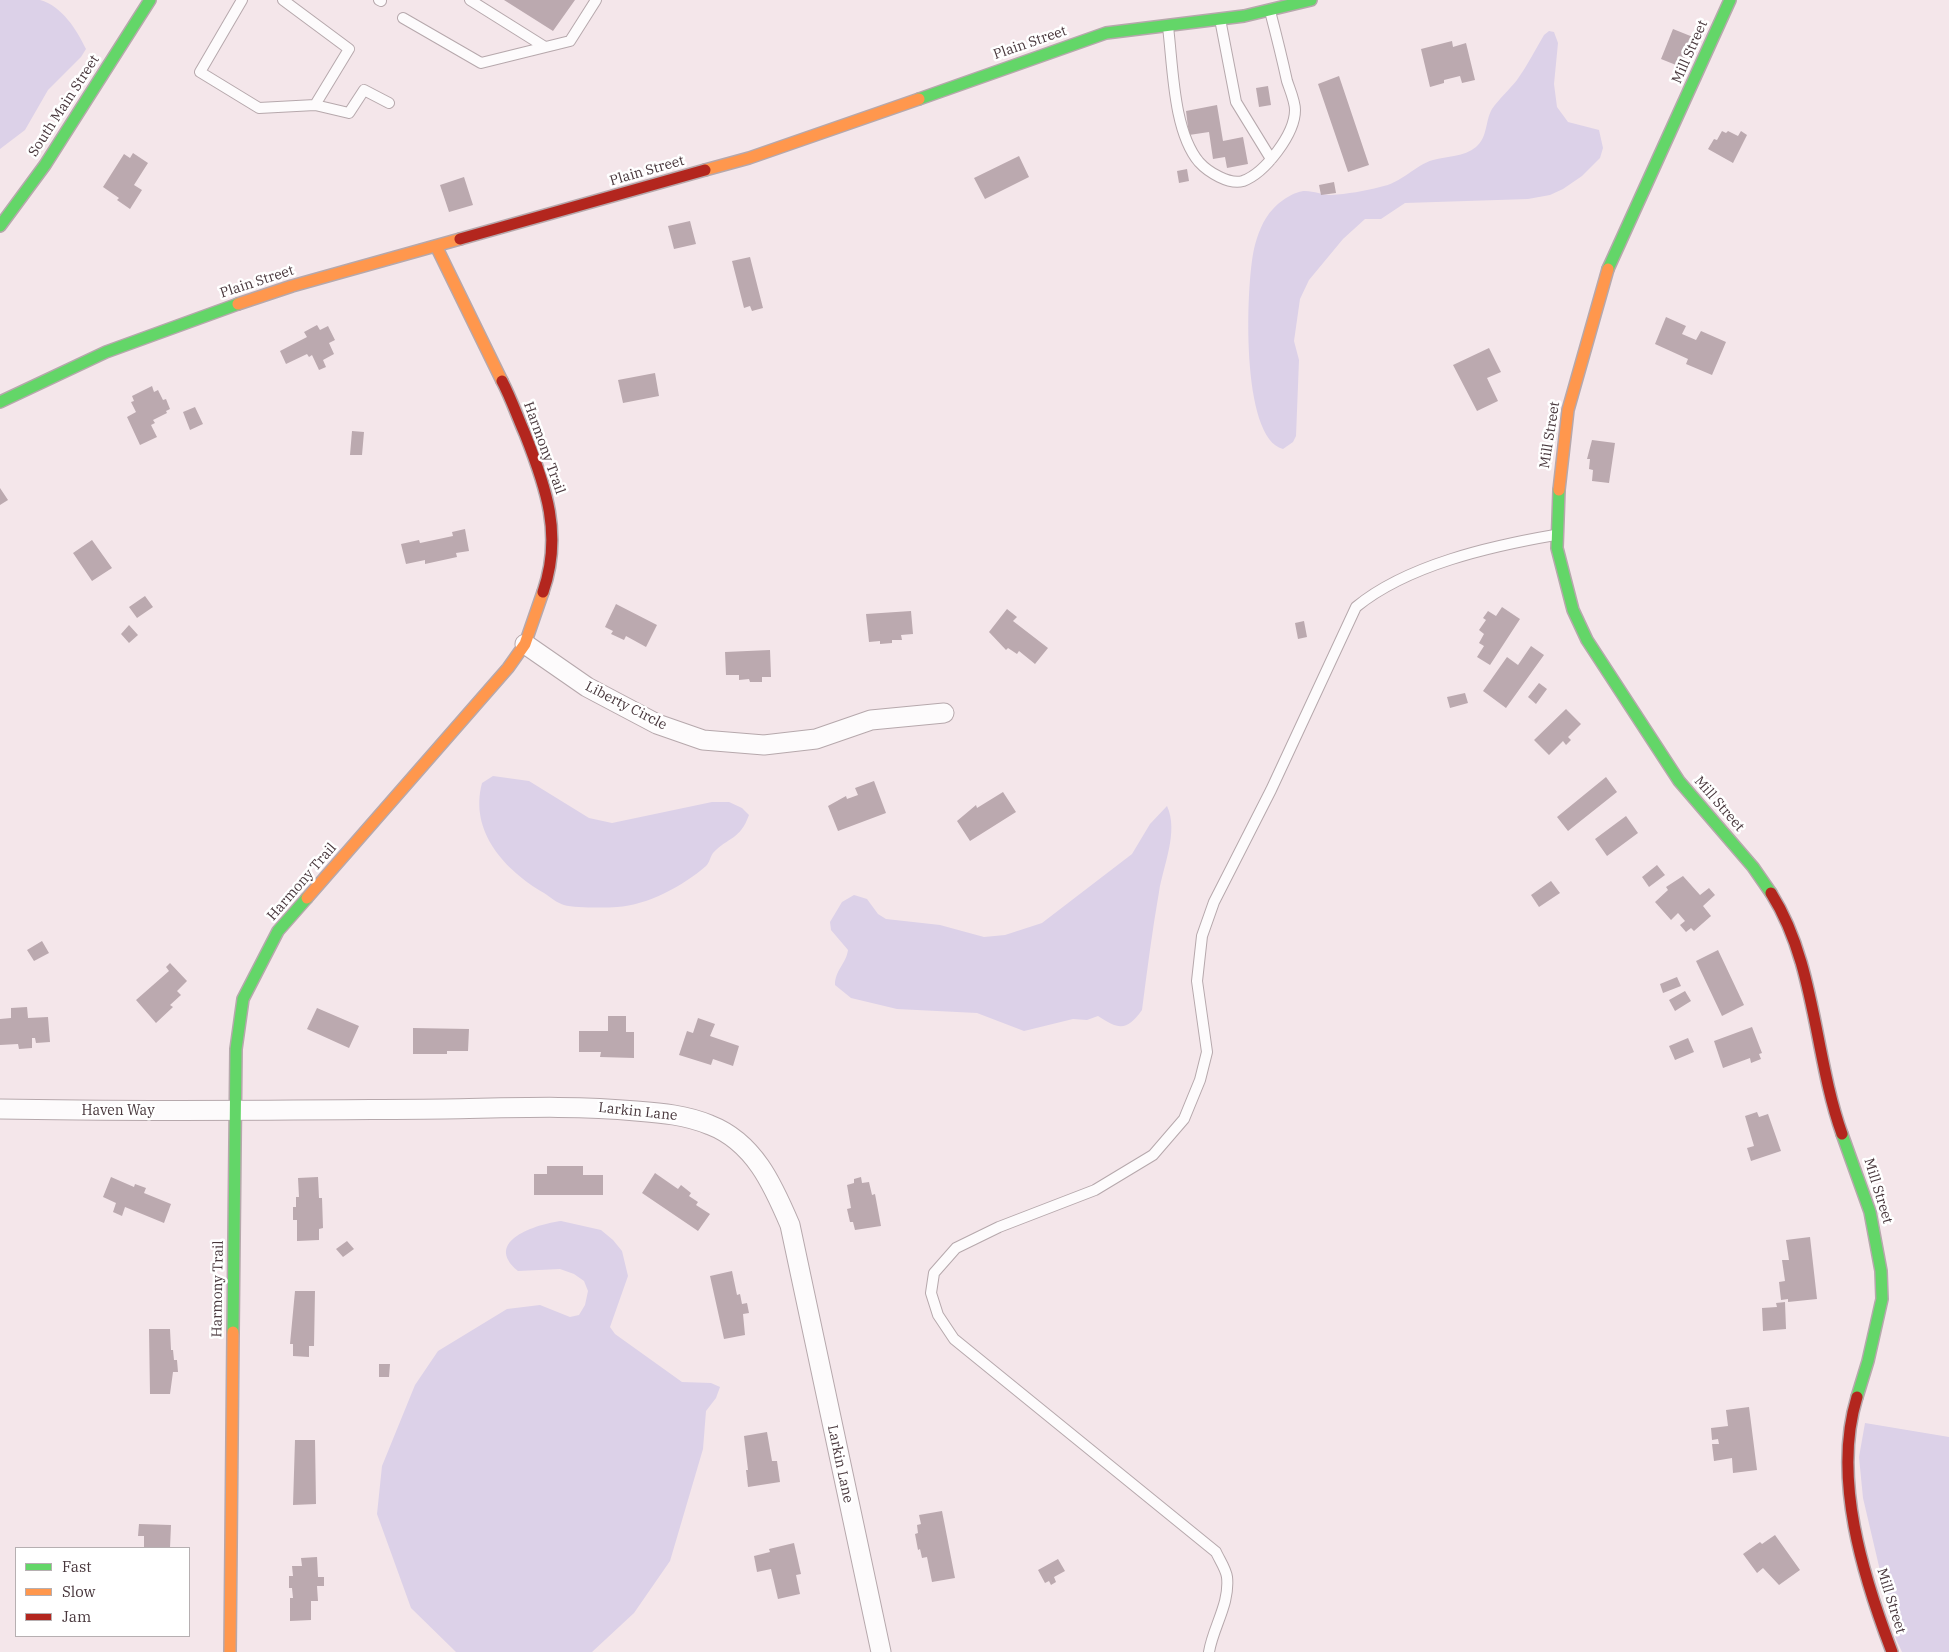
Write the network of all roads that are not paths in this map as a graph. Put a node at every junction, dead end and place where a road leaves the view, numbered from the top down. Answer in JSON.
{"nodes":[{"id":1,"x":150,"y":0,"type":"edge"},
{"id":2,"x":242,"y":0,"type":"edge"},
{"id":3,"x":283,"y":0,"type":"edge"},
{"id":4,"x":470,"y":0,"type":"edge"},
{"id":5,"x":596,"y":0,"type":"edge"},
{"id":6,"x":1311,"y":0,"type":"edge"},
{"id":7,"x":1730,"y":0,"type":"edge"},
{"id":8,"x":1270,"y":10,"type":"junction"},
{"id":9,"x":403,"y":18,"type":"dead end"},
{"id":10,"x":1220,"y":19,"type":"junction"},
{"id":11,"x":1168,"y":25,"type":"junction"},
{"id":12,"x":545,"y":47,"type":"junction"},
{"id":13,"x":389,"y":103,"type":"dead end"},
{"id":14,"x":314,"y":105,"type":"junction"},
{"id":15,"x":1271,"y":159,"type":"junction"},
{"id":16,"x":0,"y":226,"type":"edge"},
{"id":17,"x":436,"y":246,"type":"junction"},
{"id":18,"x":0,"y":402,"type":"edge"},
{"id":19,"x":1556,"y":535,"type":"junction"},
{"id":20,"x":525,"y":644,"type":"junction"},
{"id":21,"x":944,"y":713,"type":"dead end"},
{"id":22,"x":0,"y":1109,"type":"edge"},
{"id":23,"x":235,"y":1111,"type":"junction"},
{"id":24,"x":230,"y":1652,"type":"edge"},
{"id":25,"x":881,"y":1652,"type":"edge"},
{"id":26,"x":1208,"y":1652,"type":"edge"},
{"id":27,"x":1892,"y":1652,"type":"edge"}],
"edges":[{"from":1,"to":16,"type":"street","name":"South Main Street"},
{"from":2,"to":14,"type":"lane"},
{"from":3,"to":14,"type":"lane"},
{"from":4,"to":12,"type":"lane"},
{"from":5,"to":12,"type":"lane"},
{"from":6,"to":8,"type":"street","name":"Plain Street"},
{"from":7,"to":19,"type":"street","name":"Mill Street"},
{"from":8,"to":10,"type":"street","name":"Plain Street"},
{"from":8,"to":15,"type":"lane"},
{"from":9,"to":12,"type":"lane"},
{"from":10,"to":11,"type":"street","name":"Plain Street"},
{"from":10,"to":15,"type":"lane"},
{"from":11,"to":15,"type":"lane"},
{"from":11,"to":17,"type":"street","name":"Plain Street"},
{"from":13,"to":14,"type":"lane"},
{"from":17,"to":18,"type":"street","name":"Plain Street"},
{"from":17,"to":20,"type":"street","name":"Harmony Trail"},
{"from":19,"to":26,"type":"lane"},
{"from":19,"to":27,"type":"street","name":"Mill Street"},
{"from":20,"to":21,"type":"street","name":"Liberty Circle"},
{"from":20,"to":23,"type":"street","name":"Harmony Trail"},
{"from":22,"to":23,"type":"street","name":"Haven Way"},
{"from":23,"to":24,"type":"street","name":"Harmony Trail"},
{"from":23,"to":25,"type":"street","name":"Larkin Lane"}]}
